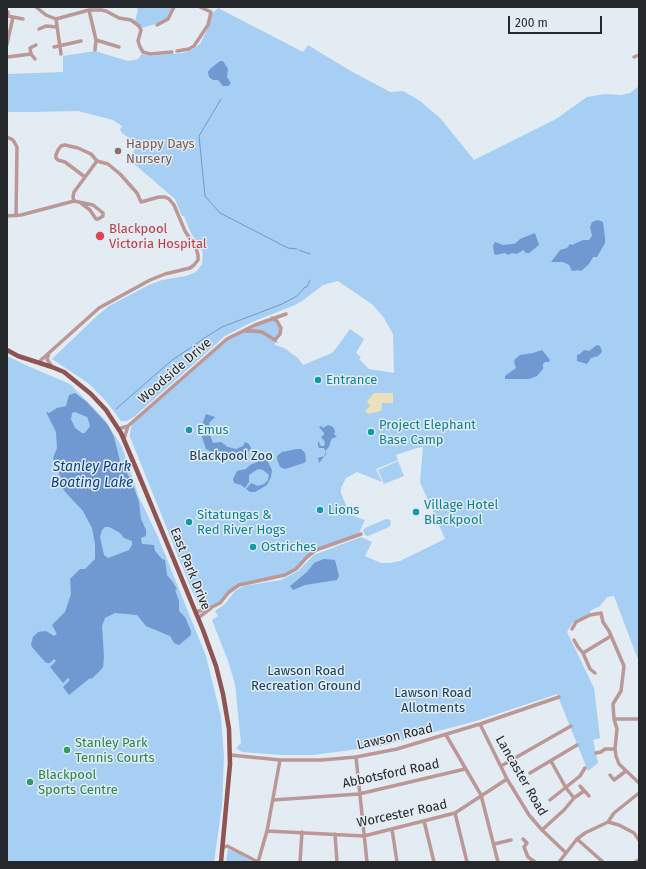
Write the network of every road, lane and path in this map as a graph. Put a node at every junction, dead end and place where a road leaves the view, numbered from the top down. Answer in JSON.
{"nodes":[{"id":1,"x":36,"y":7,"type":"edge"},
{"id":2,"x":174,"y":7,"type":"edge"},
{"id":3,"x":200,"y":7,"type":"edge"},
{"id":4,"x":89,"y":10,"type":"junction"},
{"id":5,"x":8,"y":12,"type":"dead end"},
{"id":6,"x":13,"y":17,"type":"junction"},
{"id":7,"x":56,"y":18,"type":"junction"},
{"id":8,"x":23,"y":19,"type":"dead end"},
{"id":9,"x":46,"y":21,"type":"dead end"},
{"id":10,"x":157,"y":25,"type":"dead end"},
{"id":11,"x":46,"y":26,"type":"junction"},
{"id":12,"x":56,"y":27,"type":"junction"},
{"id":13,"x":39,"y":29,"type":"dead end"},
{"id":14,"x":96,"y":40,"type":"junction"},
{"id":15,"x":82,"y":41,"type":"dead end"},
{"id":16,"x":7,"y":44,"type":"edge"},
{"id":17,"x":36,"y":45,"type":"dead end"},
{"id":18,"x":59,"y":45,"type":"junction"},
{"id":19,"x":54,"y":46,"type":"dead end"},
{"id":20,"x":119,"y":47,"type":"dead end"},
{"id":21,"x":95,"y":50,"type":"dead end"},
{"id":22,"x":177,"y":51,"type":"dead end"},
{"id":23,"x":172,"y":52,"type":"dead end"},
{"id":24,"x":31,"y":54,"type":"junction"},
{"id":25,"x":61,"y":54,"type":"dead end"},
{"id":26,"x":639,"y":55,"type":"edge"},
{"id":27,"x":7,"y":57,"type":"edge"},
{"id":28,"x":634,"y":57,"type":"dead end"},
{"id":29,"x":35,"y":59,"type":"dead end"},
{"id":30,"x":7,"y":137,"type":"edge"},
{"id":31,"x":97,"y":162,"type":"junction"},
{"id":32,"x":85,"y":177,"type":"junction"},
{"id":33,"x":74,"y":201,"type":"junction"},
{"id":34,"x":81,"y":203,"type":"junction"},
{"id":35,"x":7,"y":216,"type":"edge"},
{"id":36,"x":16,"y":216,"type":"junction"},
{"id":37,"x":272,"y":318,"type":"junction"},
{"id":38,"x":263,"y":322,"type":"junction"},
{"id":39,"x":279,"y":323,"type":"junction"},
{"id":40,"x":262,"y":332,"type":"junction"},
{"id":41,"x":237,"y":333,"type":"junction"},
{"id":42,"x":7,"y":350,"type":"edge"},
{"id":43,"x":50,"y":352,"type":"junction"},
{"id":44,"x":40,"y":363,"type":"junction"},
{"id":45,"x":52,"y":367,"type":"junction"},
{"id":46,"x":128,"y":426,"type":"junction"},
{"id":47,"x":118,"y":429,"type":"junction"},
{"id":48,"x":124,"y":440,"type":"junction"},
{"id":49,"x":361,"y":534,"type":"dead end"},
{"id":50,"x":212,"y":607,"type":"junction"},
{"id":51,"x":196,"y":612,"type":"junction"},
{"id":52,"x":198,"y":618,"type":"junction"},
{"id":53,"x":572,"y":629,"type":"dead end"},
{"id":54,"x":611,"y":636,"type":"junction"},
{"id":55,"x":574,"y":640,"type":"dead end"},
{"id":56,"x":583,"y":652,"type":"junction"},
{"id":57,"x":595,"y":673,"type":"dead end"},
{"id":58,"x":558,"y":697,"type":"dead end"},
{"id":59,"x":614,"y":719,"type":"junction"},
{"id":60,"x":639,"y":719,"type":"edge"},
{"id":61,"x":480,"y":724,"type":"junction"},
{"id":62,"x":570,"y":726,"type":"dead end"},
{"id":63,"x":446,"y":735,"type":"junction"},
{"id":64,"x":577,"y":745,"type":"dead end"},
{"id":65,"x":615,"y":749,"type":"junction"},
{"id":66,"x":596,"y":753,"type":"dead end"},
{"id":67,"x":230,"y":755,"type":"junction"},
{"id":68,"x":356,"y":757,"type":"junction"},
{"id":69,"x":280,"y":760,"type":"junction"},
{"id":70,"x":552,"y":761,"type":"junction"},
{"id":71,"x":501,"y":766,"type":"junction"},
{"id":72,"x":585,"y":768,"type":"dead end"},
{"id":73,"x":465,"y":769,"type":"junction"},
{"id":74,"x":626,"y":771,"type":"junction"},
{"id":75,"x":530,"y":773,"type":"dead end"},
{"id":76,"x":610,"y":775,"type":"dead end"},
{"id":77,"x":507,"y":779,"type":"junction"},
{"id":78,"x":639,"y":783,"type":"edge"},
{"id":79,"x":580,"y":786,"type":"dead end"},
{"id":80,"x":566,"y":788,"type":"junction"},
{"id":81,"x":584,"y":791,"type":"junction"},
{"id":82,"x":359,"y":794,"type":"junction"},
{"id":83,"x":639,"y":794,"type":"edge"},
{"id":84,"x":481,"y":795,"type":"junction"},
{"id":85,"x":588,"y":796,"type":"dead end"},
{"id":86,"x":574,"y":798,"type":"junction"},
{"id":87,"x":273,"y":800,"type":"junction"},
{"id":88,"x":550,"y":800,"type":"dead end"},
{"id":89,"x":455,"y":813,"type":"junction"},
{"id":90,"x":424,"y":821,"type":"junction"},
{"id":91,"x":608,"y":822,"type":"junction"},
{"id":92,"x":392,"y":829,"type":"junction"},
{"id":93,"x":542,"y":830,"type":"junction"},
{"id":94,"x":267,"y":832,"type":"junction"},
{"id":95,"x":302,"y":832,"type":"junction"},
{"id":96,"x":335,"y":834,"type":"junction"},
{"id":97,"x":364,"y":836,"type":"junction"},
{"id":98,"x":523,"y":838,"type":"dead end"},
{"id":99,"x":577,"y":839,"type":"junction"},
{"id":100,"x":511,"y":840,"type":"dead end"},
{"id":101,"x":639,"y":840,"type":"edge"},
{"id":102,"x":494,"y":844,"type":"junction"},
{"id":103,"x":222,"y":848,"type":"junction"},
{"id":104,"x":565,"y":852,"type":"junction"},
{"id":105,"x":639,"y":860,"type":"edge"},
{"id":106,"x":220,"y":862,"type":"edge"},
{"id":107,"x":258,"y":862,"type":"edge"},
{"id":108,"x":300,"y":862,"type":"edge"},
{"id":109,"x":337,"y":862,"type":"edge"},
{"id":110,"x":367,"y":862,"type":"edge"},
{"id":111,"x":397,"y":862,"type":"edge"},
{"id":112,"x":434,"y":862,"type":"edge"},
{"id":113,"x":467,"y":862,"type":"edge"},
{"id":114,"x":498,"y":862,"type":"edge"},
{"id":115,"x":535,"y":862,"type":"edge"},
{"id":116,"x":558,"y":862,"type":"edge"},
{"id":117,"x":604,"y":862,"type":"edge"},
{"id":118,"x":635,"y":862,"type":"edge"}],
"edges":[{"from":1,"to":7,"type":"street"},
{"from":2,"to":10,"type":"street"},
{"from":3,"to":22,"type":"street"},
{"from":4,"to":7,"type":"street"},
{"from":4,"to":14,"type":"street"},
{"from":4,"to":23,"type":"street"},
{"from":5,"to":6,"type":"street"},
{"from":6,"to":8,"type":"street"},
{"from":6,"to":16,"type":"street"},
{"from":7,"to":12,"type":"street"},
{"from":9,"to":11,"type":"street"},
{"from":11,"to":12,"type":"street"},
{"from":11,"to":13,"type":"street"},
{"from":12,"to":18,"type":"street"},
{"from":14,"to":20,"type":"street"},
{"from":14,"to":21,"type":"street"},
{"from":15,"to":18,"type":"street"},
{"from":17,"to":24,"type":"street"},
{"from":18,"to":19,"type":"street"},
{"from":18,"to":25,"type":"street"},
{"from":24,"to":27,"type":"street"},
{"from":24,"to":29,"type":"street"},
{"from":26,"to":28,"type":"street"},
{"from":30,"to":36,"type":"street"},
{"from":31,"to":32,"type":"street"},
{"from":31,"to":32,"type":"street"},
{"from":31,"to":43,"type":"street"},
{"from":32,"to":33,"type":"street"},
{"from":33,"to":34,"type":"street"},
{"from":33,"to":36,"type":"street"},
{"from":34,"to":34,"type":"street"},
{"from":35,"to":36,"type":"street"},
{"from":37,"to":38,"type":"street","name":"Woodside Drive"},
{"from":37,"to":39,"type":"street"},
{"from":37,"to":39,"type":"street","name":"Woodside Drive"},
{"from":38,"to":40,"type":"street"},
{"from":38,"to":41,"type":"street","name":"Woodside Drive"},
{"from":39,"to":40,"type":"street"},
{"from":40,"to":41,"type":"street"},
{"from":41,"to":46,"type":"street","name":"Woodside Drive"},
{"from":42,"to":44,"type":"main road","name":"East Park Drive"},
{"from":43,"to":44,"type":"street"},
{"from":43,"to":45,"type":"street"},
{"from":44,"to":45,"type":"main road","name":"East Park Drive"},
{"from":45,"to":47,"type":"main road","name":"East Park Drive"},
{"from":46,"to":47,"type":"street","name":"Woodside Drive"},
{"from":46,"to":48,"type":"street"},
{"from":47,"to":48,"type":"main road","name":"East Park Drive"},
{"from":48,"to":51,"type":"main road","name":"East Park Drive"},
{"from":49,"to":50,"type":"street"},
{"from":50,"to":51,"type":"street"},
{"from":50,"to":52,"type":"street"},
{"from":51,"to":52,"type":"main road","name":"East Park Drive"},
{"from":52,"to":67,"type":"main road","name":"East Park Drive"},
{"from":53,"to":54,"type":"street"},
{"from":54,"to":56,"type":"street"},
{"from":54,"to":59,"type":"street"},
{"from":55,"to":56,"type":"street"},
{"from":56,"to":57,"type":"street"},
{"from":58,"to":61,"type":"street","name":"Lawson Road"},
{"from":59,"to":60,"type":"street"},
{"from":59,"to":65,"type":"street"},
{"from":61,"to":63,"type":"street","name":"Lawson Road"},
{"from":61,"to":71,"type":"street","name":"Lancaster Road"},
{"from":62,"to":71,"type":"street"},
{"from":63,"to":68,"type":"street","name":"Lawson Road"},
{"from":63,"to":73,"type":"street"},
{"from":64,"to":70,"type":"street"},
{"from":65,"to":66,"type":"street"},
{"from":65,"to":74,"type":"street"},
{"from":67,"to":69,"type":"street","name":"Lawson Road"},
{"from":67,"to":103,"type":"main road","name":"East Park Drive"},
{"from":68,"to":69,"type":"street","name":"Lawson Road"},
{"from":68,"to":82,"type":"street"},
{"from":69,"to":87,"type":"street"},
{"from":70,"to":75,"type":"street"},
{"from":70,"to":80,"type":"street"},
{"from":71,"to":77,"type":"street","name":"Lancaster Road"},
{"from":72,"to":80,"type":"street"},
{"from":73,"to":82,"type":"street","name":"Abbotsford Road"},
{"from":73,"to":84,"type":"street"},
{"from":74,"to":76,"type":"street"},
{"from":74,"to":78,"type":"street"},
{"from":77,"to":84,"type":"street","name":"Worcester Road"},
{"from":77,"to":93,"type":"street","name":"Lancaster Road"},
{"from":79,"to":81,"type":"street"},
{"from":80,"to":86,"type":"street"},
{"from":80,"to":88,"type":"street"},
{"from":81,"to":85,"type":"street"},
{"from":81,"to":86,"type":"street"},
{"from":82,"to":87,"type":"street","name":"Abbotsford Road"},
{"from":82,"to":97,"type":"street"},
{"from":83,"to":91,"type":"street"},
{"from":84,"to":89,"type":"street","name":"Worcester Road"},
{"from":84,"to":102,"type":"street"},
{"from":86,"to":93,"type":"street"},
{"from":87,"to":94,"type":"street"},
{"from":89,"to":90,"type":"street","name":"Worcester Road"},
{"from":89,"to":113,"type":"street"},
{"from":90,"to":92,"type":"street","name":"Worcester Road"},
{"from":90,"to":112,"type":"street"},
{"from":91,"to":99,"type":"street"},
{"from":91,"to":101,"type":"street"},
{"from":92,"to":97,"type":"street","name":"Worcester Road"},
{"from":92,"to":111,"type":"street"},
{"from":93,"to":104,"type":"street","name":"Lancaster Road"},
{"from":94,"to":95,"type":"street","name":"Worcester Road"},
{"from":94,"to":107,"type":"street"},
{"from":95,"to":96,"type":"street","name":"Worcester Road"},
{"from":95,"to":108,"type":"street"},
{"from":96,"to":97,"type":"street","name":"Worcester Road"},
{"from":96,"to":109,"type":"street"},
{"from":97,"to":110,"type":"street"},
{"from":98,"to":115,"type":"street"},
{"from":99,"to":104,"type":"street"},
{"from":99,"to":117,"type":"street"},
{"from":100,"to":102,"type":"street"},
{"from":102,"to":114,"type":"street"},
{"from":103,"to":106,"type":"main road","name":"East Park Drive"},
{"from":103,"to":107,"type":"street"},
{"from":104,"to":116,"type":"street"},
{"from":105,"to":118,"type":"street"}]}
